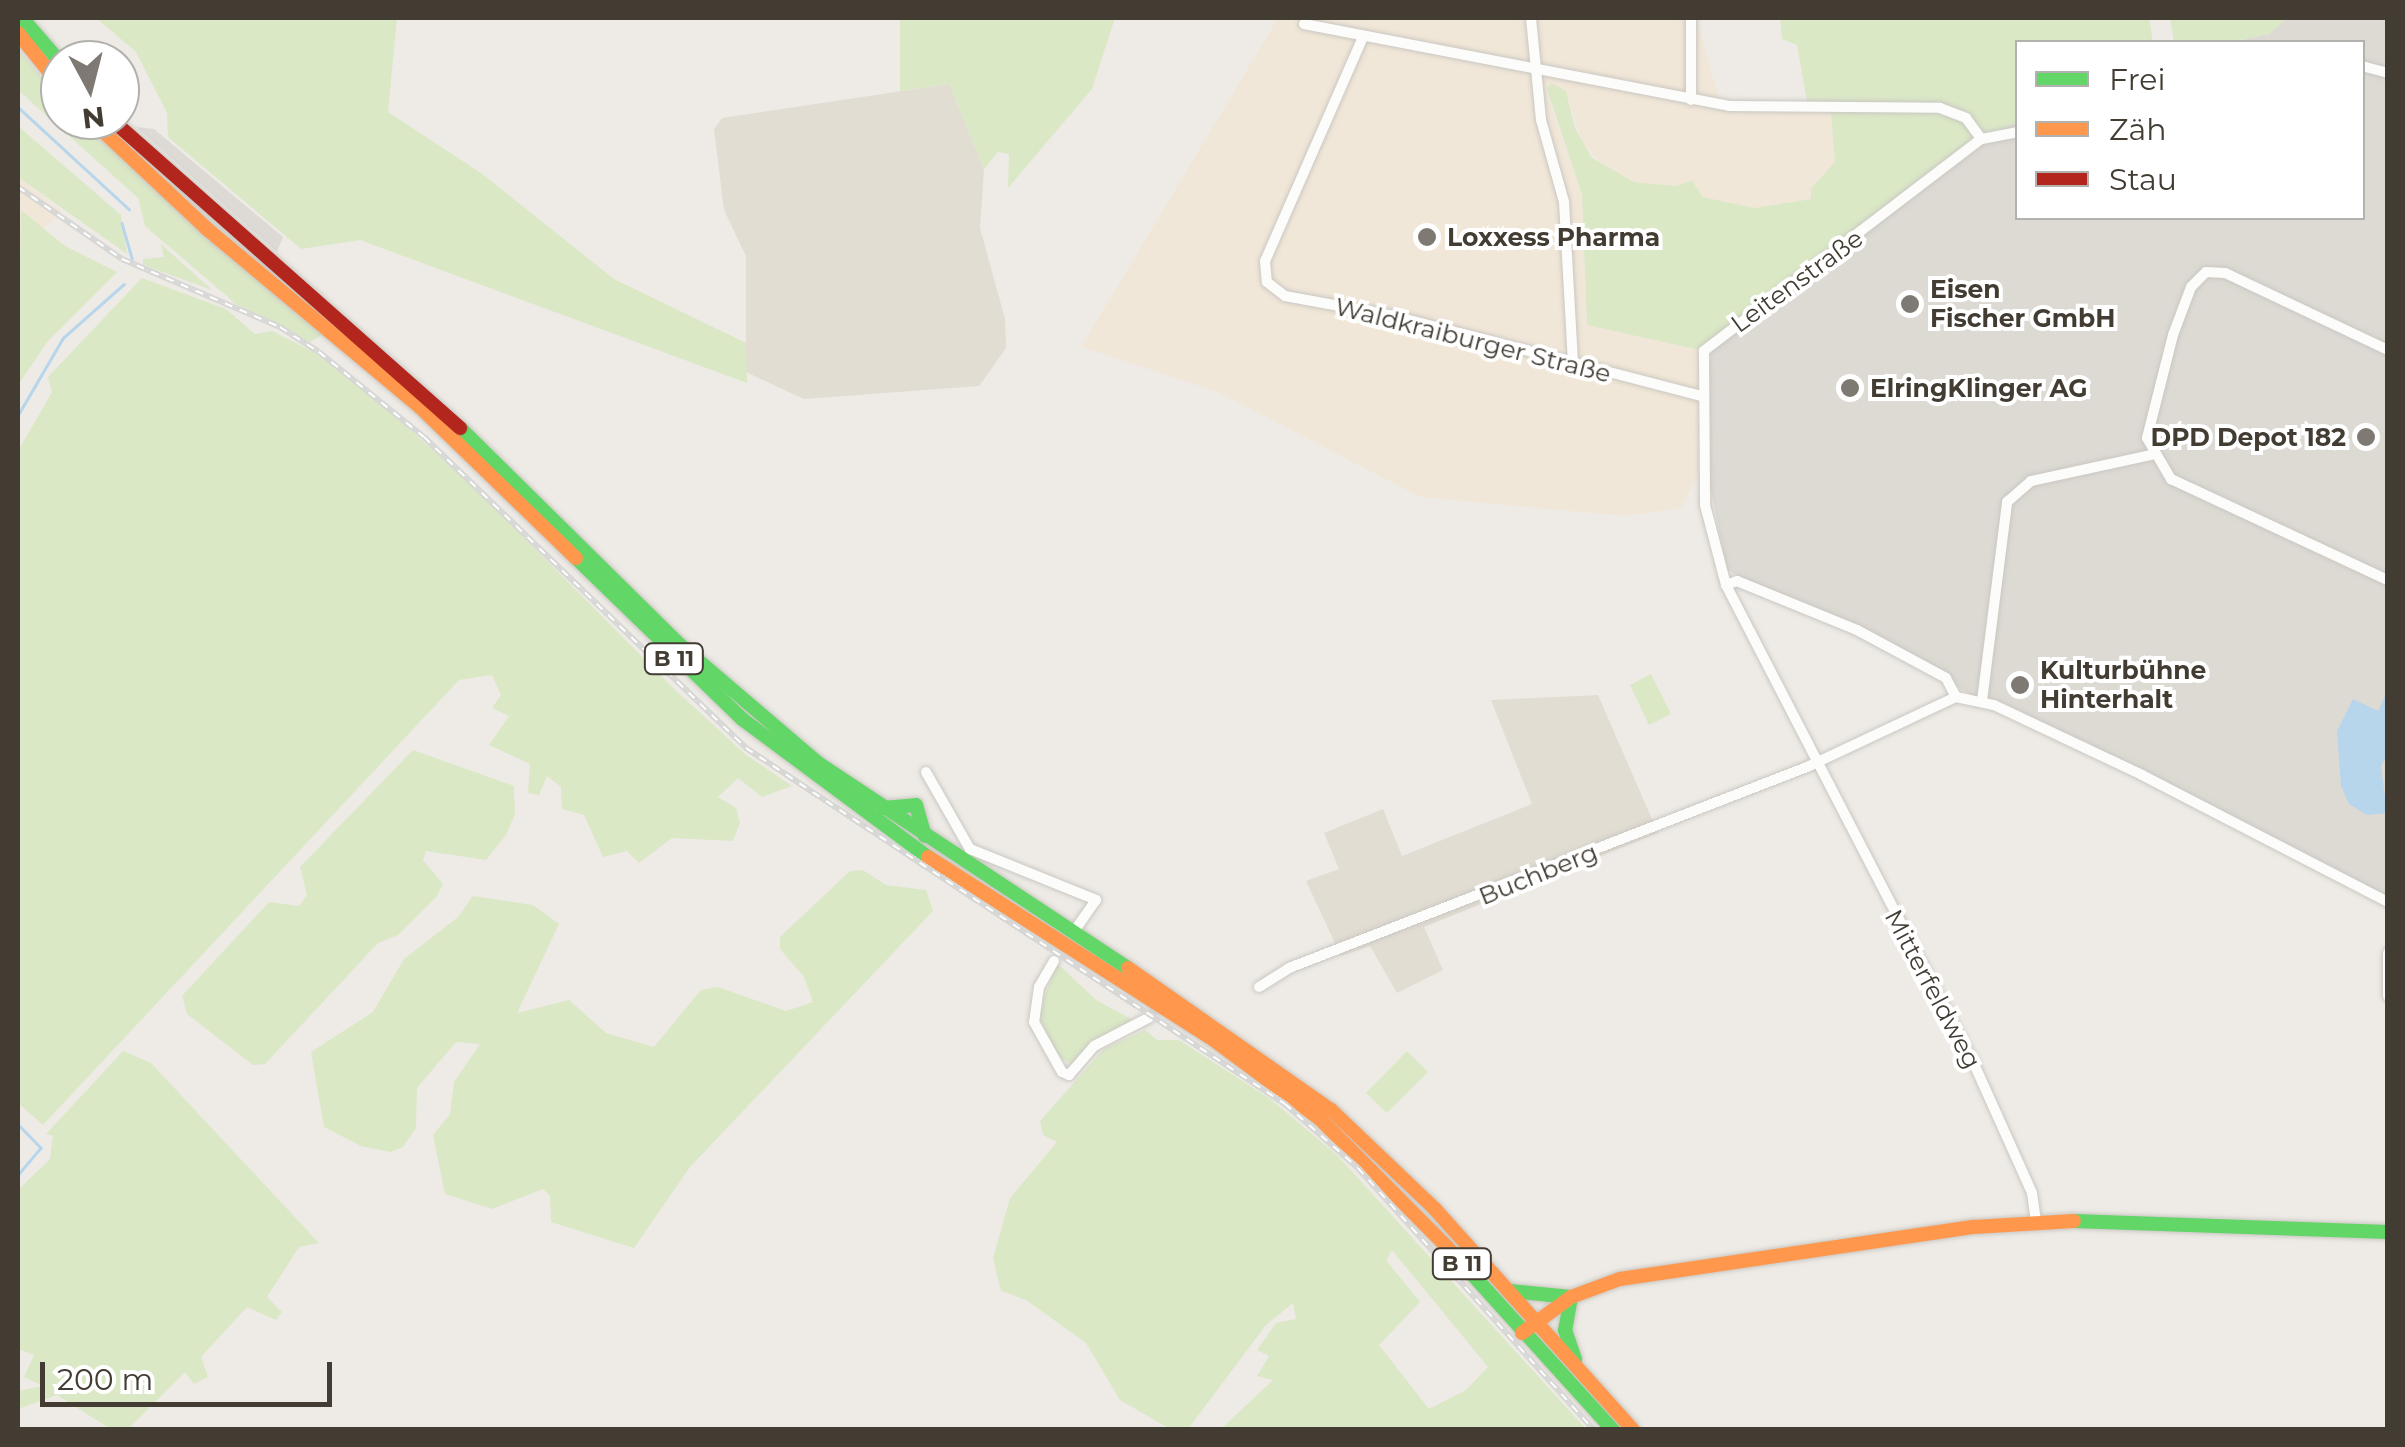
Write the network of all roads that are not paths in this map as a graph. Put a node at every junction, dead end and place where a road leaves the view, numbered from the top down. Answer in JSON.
{"nodes":[{"id":1,"x":22,"y":18,"type":"edge"},
{"id":2,"x":1531,"y":18,"type":"edge"},
{"id":3,"x":1692,"y":18,"type":"edge"},
{"id":4,"x":1304,"y":24,"type":"dead end"},
{"id":5,"x":18,"y":33,"type":"edge"},
{"id":6,"x":1363,"y":36,"type":"junction"},
{"id":7,"x":41,"y":40,"type":"edge"},
{"id":8,"x":40,"y":60,"type":"edge"},
{"id":9,"x":1534,"y":70,"type":"junction"},
{"id":10,"x":1691,"y":100,"type":"junction"},
{"id":11,"x":2015,"y":133,"type":"edge"},
{"id":12,"x":1982,"y":139,"type":"junction"},
{"id":13,"x":112,"y":140,"type":"edge"},
{"id":14,"x":133,"y":140,"type":"edge"},
{"id":15,"x":2388,"y":350,"type":"edge"},
{"id":16,"x":1573,"y":363,"type":"junction"},
{"id":17,"x":1704,"y":397,"type":"junction"},
{"id":18,"x":2151,"y":455,"type":"junction"},
{"id":19,"x":2388,"y":580,"type":"edge"},
{"id":20,"x":1726,"y":584,"type":"junction"},
{"id":21,"x":1956,"y":697,"type":"junction"},
{"id":22,"x":1982,"y":701,"type":"junction"},
{"id":23,"x":1818,"y":762,"type":"junction"},
{"id":24,"x":926,"y":772,"type":"dead end"},
{"id":25,"x":933,"y":792,"type":"junction"},
{"id":26,"x":916,"y":804,"type":"junction"},
{"id":27,"x":880,"y":808,"type":"junction"},
{"id":28,"x":927,"y":840,"type":"junction"},
{"id":29,"x":2388,"y":902,"type":"edge"},
{"id":30,"x":1078,"y":926,"type":"dead end"},
{"id":31,"x":2388,"y":953,"type":"edge"},
{"id":32,"x":1054,"y":961,"type":"dead end"},
{"id":33,"x":1259,"y":987,"type":"dead end"},
{"id":34,"x":1145,"y":996,"type":"junction"},
{"id":35,"x":2388,"y":996,"type":"edge"},
{"id":36,"x":1150,"y":1017,"type":"junction"},
{"id":37,"x":1179,"y":1018,"type":"junction"},
{"id":38,"x":2036,"y":1220,"type":"junction"},
{"id":39,"x":2388,"y":1232,"type":"edge"},
{"id":40,"x":1510,"y":1291,"type":"junction"},
{"id":41,"x":1571,"y":1297,"type":"junction"},
{"id":42,"x":1537,"y":1321,"type":"junction"},
{"id":43,"x":1522,"y":1333,"type":"junction"},
{"id":44,"x":1577,"y":1367,"type":"junction"},
{"id":45,"x":1613,"y":1430,"type":"edge"},
{"id":46,"x":1633,"y":1430,"type":"edge"}],
"edges":[{"from":1,"to":7,"type":"main road"},
{"from":2,"to":9,"type":"street"},
{"from":3,"to":10,"type":"street"},
{"from":4,"to":6,"type":"street"},
{"from":5,"to":8,"type":"main road"},
{"from":6,"to":9,"type":"street"},
{"from":6,"to":16,"type":"street","name":"Waldkraiburger Straße"},
{"from":9,"to":10,"type":"street"},
{"from":9,"to":16,"type":"street"},
{"from":10,"to":12,"type":"street"},
{"from":11,"to":12,"type":"street","name":"Leitenstraße"},
{"from":12,"to":17,"type":"street","name":"Leitenstraße"},
{"from":13,"to":34,"type":"main road","number":"B 11"},
{"from":14,"to":27,"type":"main road","number":"B 11"},
{"from":15,"to":18,"type":"street"},
{"from":16,"to":17,"type":"street","name":"Waldkraiburger Straße"},
{"from":17,"to":20,"type":"street","name":"Leitenstraße"},
{"from":18,"to":19,"type":"street"},
{"from":18,"to":22,"type":"street"},
{"from":20,"to":21,"type":"street"},
{"from":20,"to":23,"type":"street","name":"Leitenstraße"},
{"from":21,"to":22,"type":"street"},
{"from":21,"to":23,"type":"street"},
{"from":22,"to":29,"type":"street"},
{"from":23,"to":33,"type":"street","name":"Buchberg"},
{"from":23,"to":38,"type":"street","name":"Mitterfeldweg"},
{"from":24,"to":25,"type":"street"},
{"from":25,"to":26,"type":"street"},
{"from":25,"to":30,"type":"street"},
{"from":26,"to":27,"type":"main road"},
{"from":26,"to":28,"type":"main road"},
{"from":27,"to":28,"type":"main road","number":"B 11"},
{"from":28,"to":40,"type":"main road","number":"B 11"},
{"from":31,"to":35,"type":"street"},
{"from":32,"to":36,"type":"street"},
{"from":34,"to":36,"type":"main road"},
{"from":34,"to":37,"type":"main road","number":"B 11"},
{"from":36,"to":37,"type":"main road"},
{"from":37,"to":43,"type":"main road","number":"B 11"},
{"from":38,"to":39,"type":"main road"},
{"from":38,"to":41,"type":"main road"},
{"from":40,"to":41,"type":"main road"},
{"from":40,"to":42,"type":"main road","number":"B 11"},
{"from":41,"to":42,"type":"main road"},
{"from":41,"to":44,"type":"main road"},
{"from":42,"to":43,"type":"main road"},
{"from":42,"to":44,"type":"main road","number":"B 11"},
{"from":43,"to":45,"type":"main road","number":"B 11"},
{"from":44,"to":46,"type":"main road","number":"B 11"}]}
